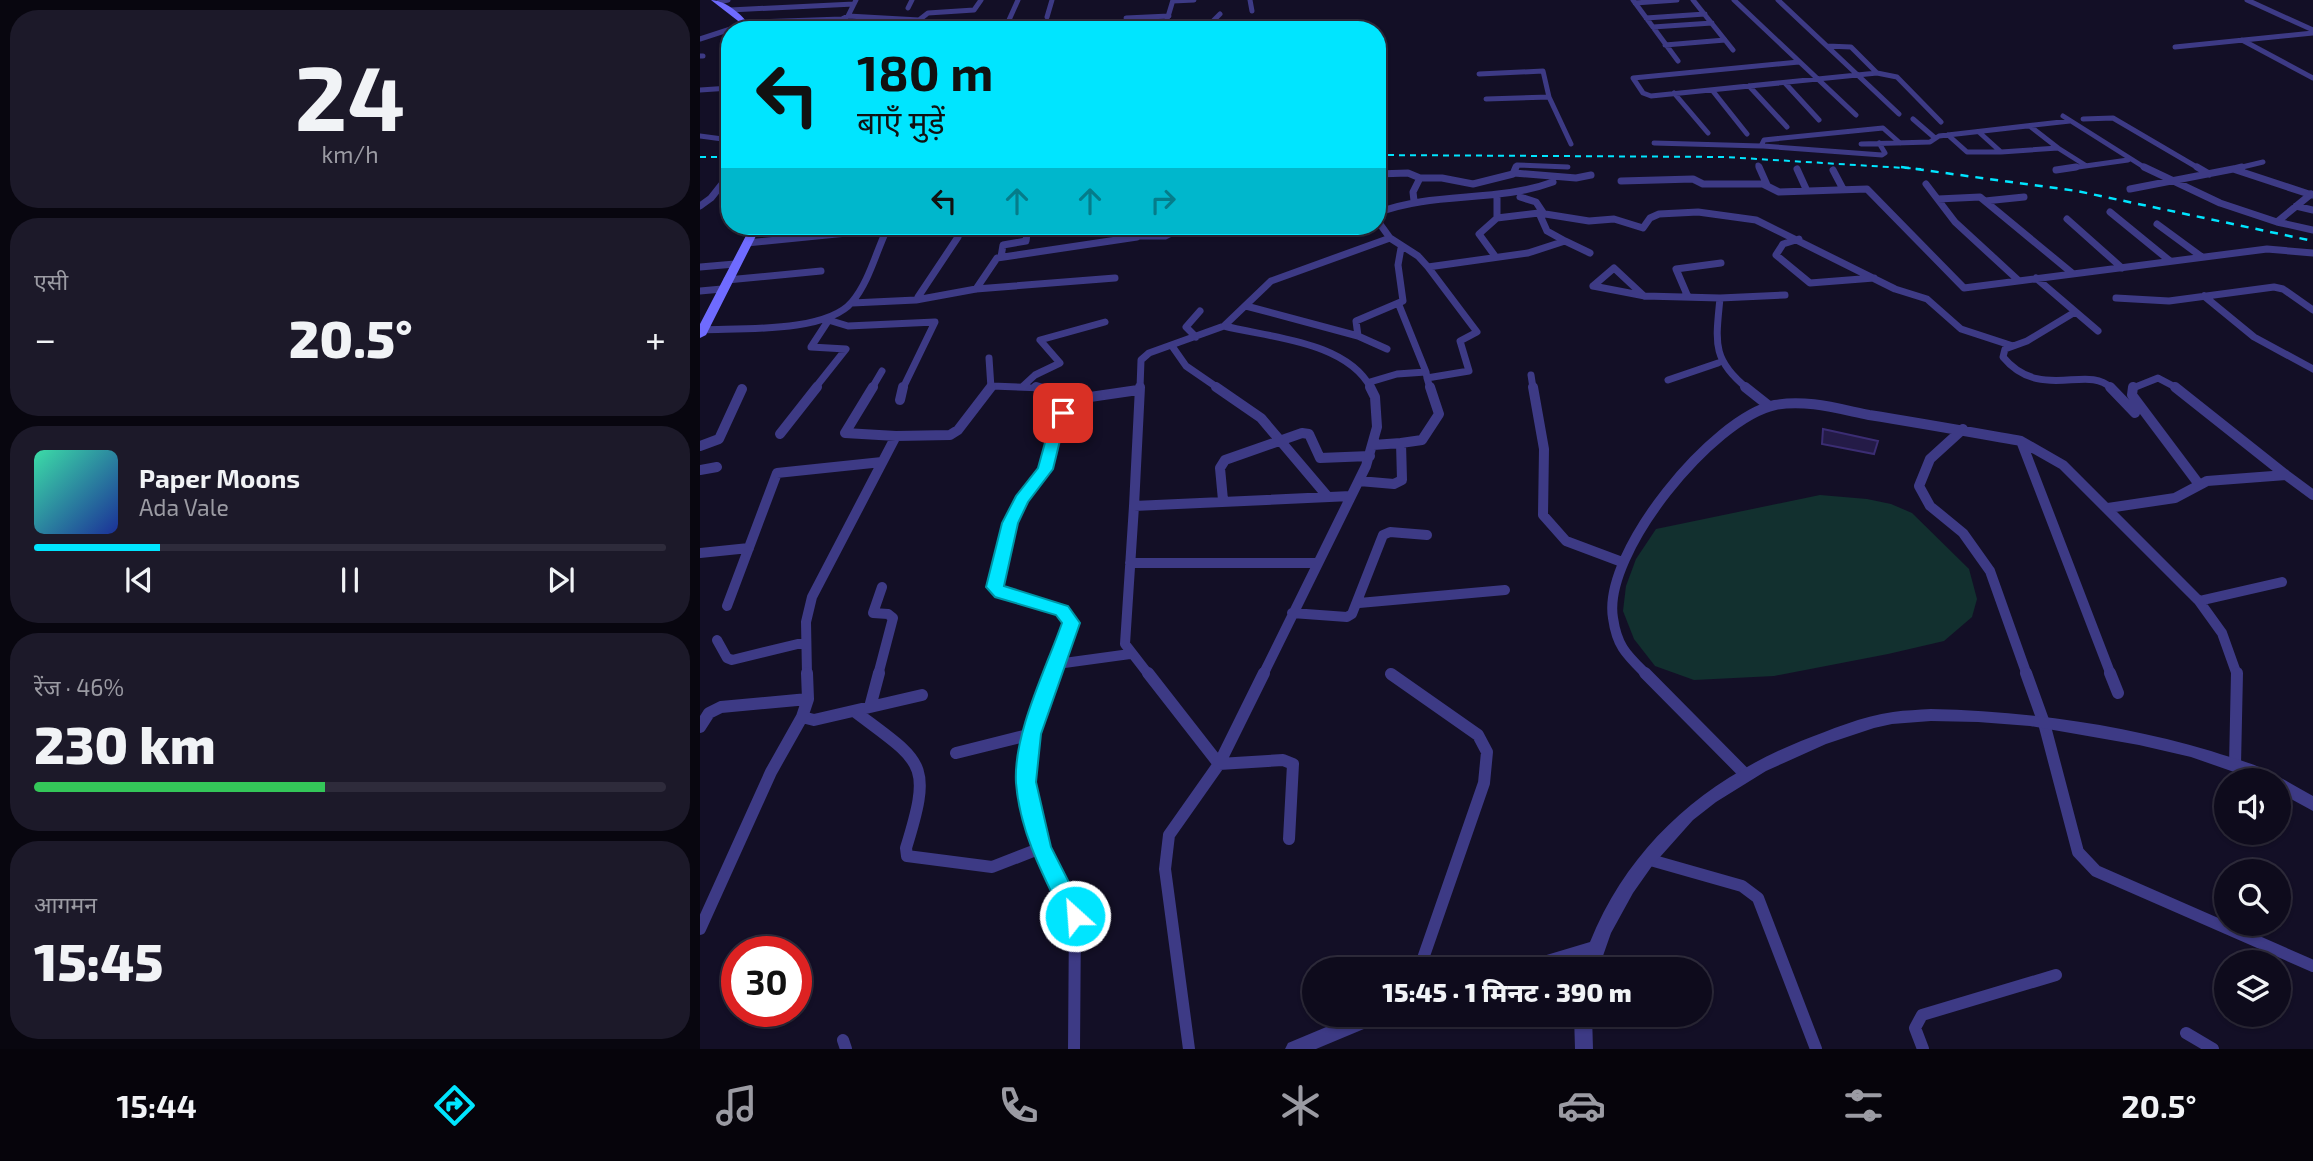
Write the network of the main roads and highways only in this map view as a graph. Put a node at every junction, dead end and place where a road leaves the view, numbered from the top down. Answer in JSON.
{"nodes":[{"id":1,"x":717,"y":1,"type":"edge"},
{"id":2,"x":741,"y":21,"type":"edge"},
{"id":3,"x":751,"y":235,"type":"edge"},
{"id":4,"x":701,"y":332,"type":"edge"}],
"edges":[{"from":1,"to":2,"type":"main road"},
{"from":3,"to":4,"type":"main road"}]}
